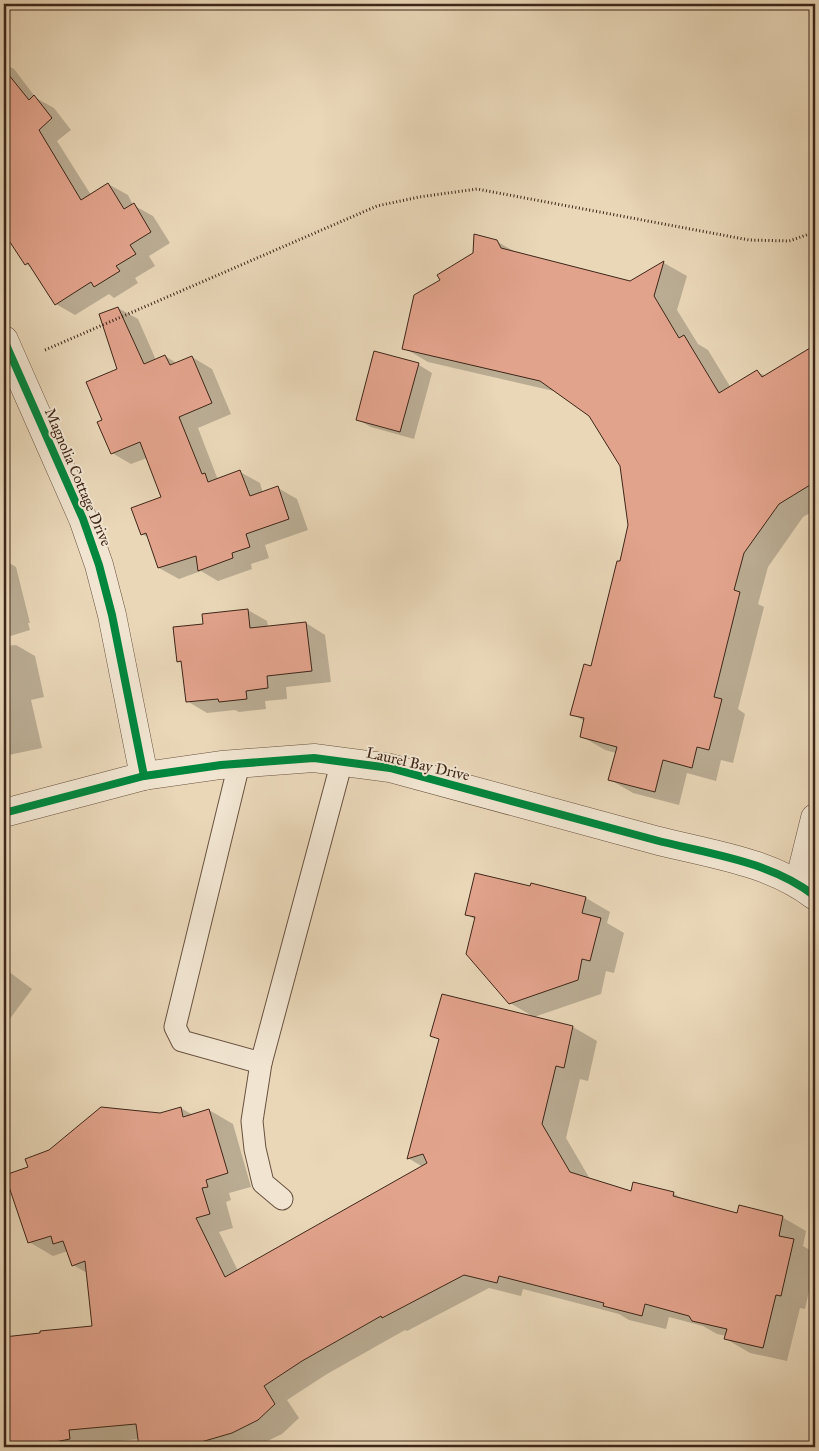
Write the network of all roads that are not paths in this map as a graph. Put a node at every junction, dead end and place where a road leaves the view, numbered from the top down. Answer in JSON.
{"nodes":[{"id":1,"x":9,"y":352,"type":"edge"},
{"id":2,"x":342,"y":761,"type":"junction"},
{"id":3,"x":238,"y":764,"type":"junction"},
{"id":4,"x":144,"y":776,"type":"junction"},
{"id":5,"x":4,"y":813,"type":"edge"},
{"id":6,"x":815,"y":818,"type":"edge"},
{"id":7,"x":807,"y":890,"type":"edge"},
{"id":8,"x":262,"y":1063,"type":"junction"},
{"id":9,"x":282,"y":1199,"type":"dead end"}],
"edges":[{"from":1,"to":4,"type":"street","name":"Magnolia Cottage Drive"},
{"from":2,"to":3,"type":"street","name":"Laurel Bay Drive"},
{"from":2,"to":7,"type":"street","name":"Laurel Bay Drive"},
{"from":2,"to":8,"type":"lane"},
{"from":3,"to":4,"type":"street","name":"Laurel Bay Drive"},
{"from":3,"to":8,"type":"lane"},
{"from":4,"to":5,"type":"street","name":"Laurel Bay Drive"},
{"from":6,"to":7,"type":"street"},
{"from":8,"to":9,"type":"lane"}]}
